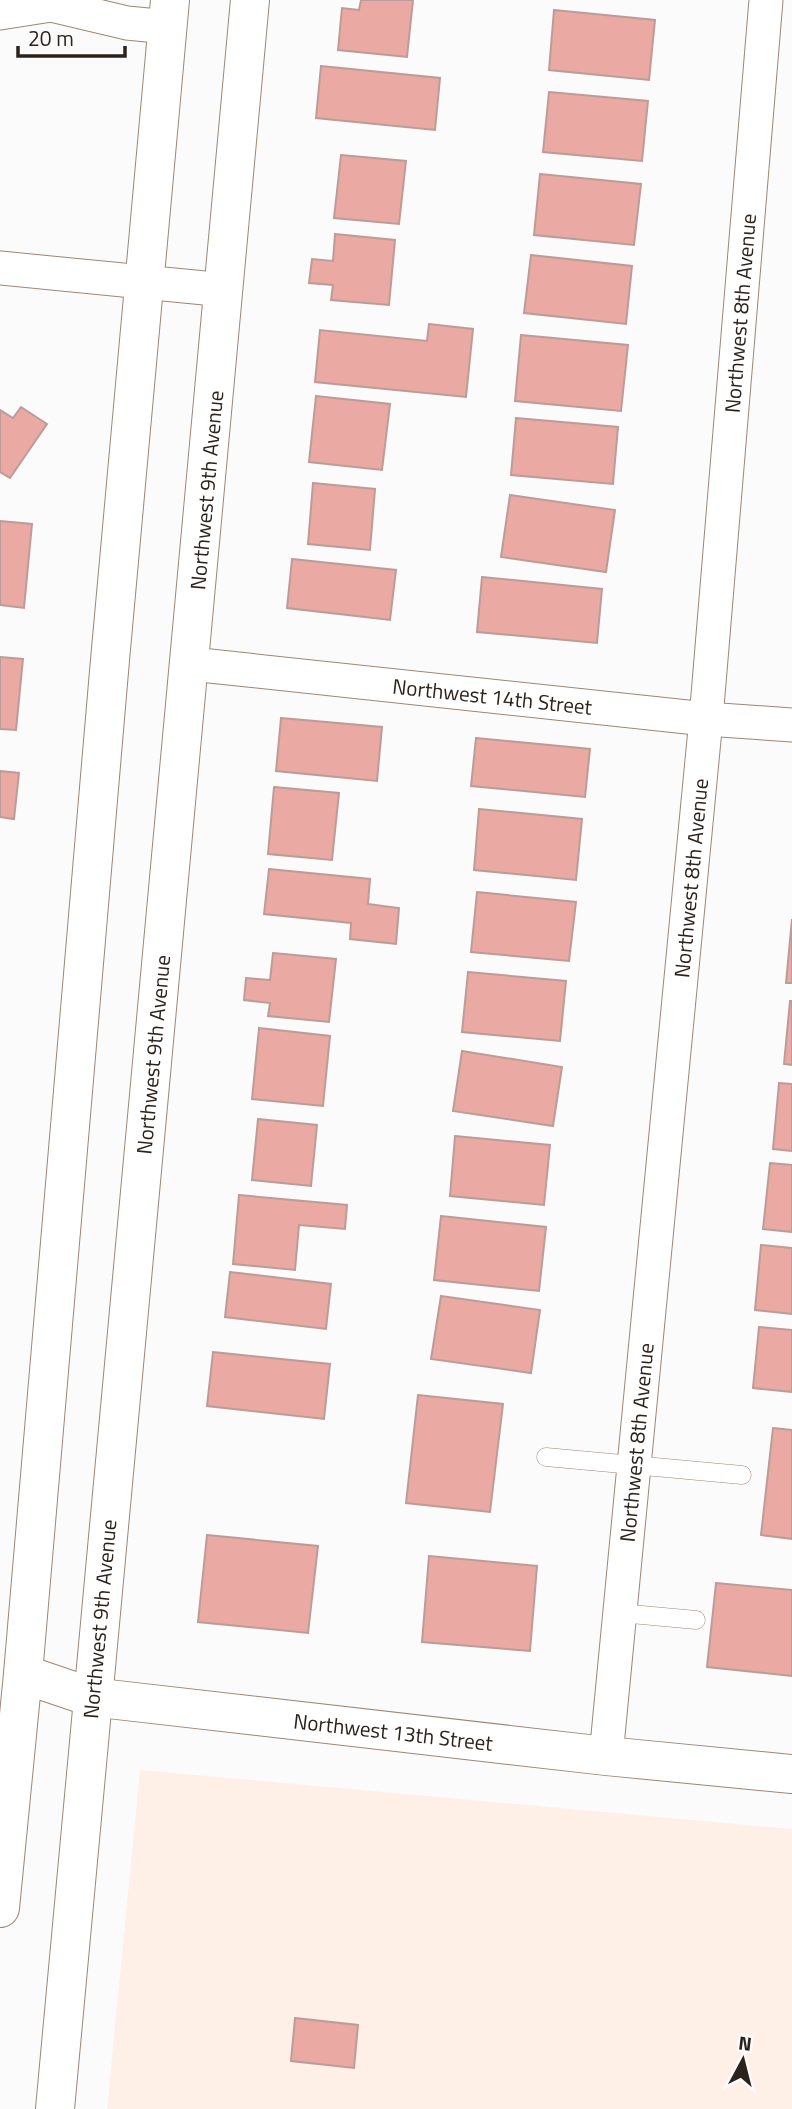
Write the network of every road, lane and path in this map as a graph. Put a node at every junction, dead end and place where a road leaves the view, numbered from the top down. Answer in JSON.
{"nodes":[{"id":1,"x":250,"y":0,"type":"edge"},
{"id":2,"x":766,"y":0,"type":"edge"},
{"id":3,"x":46,"y":3,"type":"edge"},
{"id":4,"x":0,"y":13,"type":"edge"},
{"id":5,"x":169,"y":13,"type":"edge"},
{"id":6,"x":0,"y":268,"type":"edge"},
{"id":7,"x":144,"y":283,"type":"junction"},
{"id":8,"x":225,"y":290,"type":"junction"},
{"id":9,"x":191,"y":664,"type":"junction"},
{"id":10,"x":706,"y":719,"type":"junction"},
{"id":11,"x":792,"y":725,"type":"edge"},
{"id":12,"x":546,"y":1457,"type":"dead end"},
{"id":13,"x":635,"y":1464,"type":"junction"},
{"id":14,"x":742,"y":1475,"type":"dead end"},
{"id":15,"x":620,"y":1613,"type":"junction"},
{"id":16,"x":696,"y":1620,"type":"dead end"},
{"id":17,"x":12,"y":1673,"type":"edge"},
{"id":18,"x":91,"y":1697,"type":"junction"},
{"id":19,"x":606,"y":1756,"type":"junction"},
{"id":20,"x":792,"y":1774,"type":"edge"},
{"id":21,"x":0,"y":1908,"type":"edge"},
{"id":22,"x":55,"y":2109,"type":"edge"}],
"edges":[{"from":1,"to":8,"type":"main road","name":"Northwest 9th Avenue"},
{"from":2,"to":10,"type":"street","name":"Northwest 8th Avenue"},
{"from":3,"to":4,"type":"street"},
{"from":3,"to":5,"type":"street"},
{"from":5,"to":7,"type":"main road"},
{"from":6,"to":7,"type":"street"},
{"from":7,"to":8,"type":"street"},
{"from":7,"to":17,"type":"main road"},
{"from":8,"to":9,"type":"main road","name":"Northwest 9th Avenue"},
{"from":9,"to":10,"type":"street","name":"Northwest 14th Street"},
{"from":9,"to":18,"type":"main road","name":"Northwest 9th Avenue"},
{"from":10,"to":11,"type":"street","name":"Northwest 14th Street"},
{"from":10,"to":13,"type":"street","name":"Northwest 8th Avenue"},
{"from":12,"to":13,"type":"lane"},
{"from":13,"to":14,"type":"lane"},
{"from":13,"to":15,"type":"street","name":"Northwest 8th Avenue"},
{"from":15,"to":16,"type":"lane"},
{"from":15,"to":19,"type":"street","name":"Northwest 8th Avenue"},
{"from":17,"to":18,"type":"main road","name":"Northwest 13th Street"},
{"from":17,"to":21,"type":"main road"},
{"from":18,"to":19,"type":"main road","name":"Northwest 13th Street"},
{"from":18,"to":22,"type":"main road","name":"Northwest 9th Avenue"},
{"from":19,"to":20,"type":"main road","name":"Northwest 13th Street"}]}
